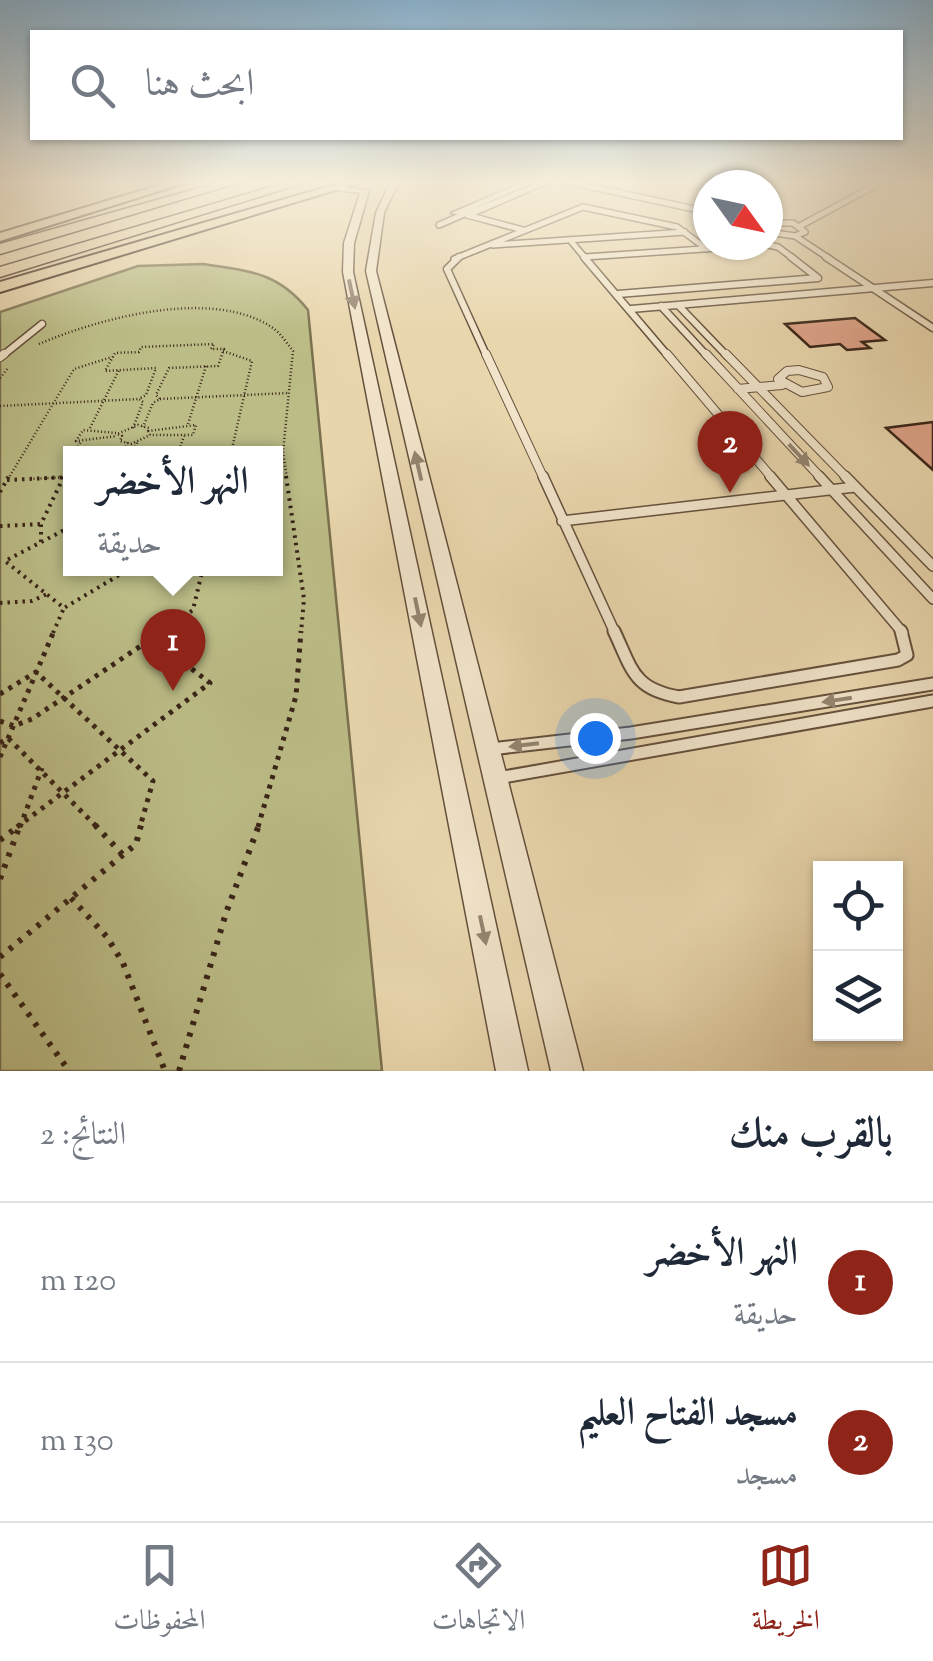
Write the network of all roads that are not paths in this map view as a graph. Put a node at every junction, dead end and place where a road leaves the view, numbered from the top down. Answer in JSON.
{"nodes":[{"id":1,"x":64,"y":231,"type":"edge"},
{"id":2,"x":138,"y":231,"type":"edge"},
{"id":3,"x":156,"y":231,"type":"edge"},
{"id":4,"x":188,"y":231,"type":"edge"},
{"id":5,"x":352,"y":231,"type":"edge"},
{"id":6,"x":371,"y":231,"type":"edge"},
{"id":7,"x":521,"y":231,"type":"edge"},
{"id":8,"x":805,"y":231,"type":"edge"},
{"id":9,"x":685,"y":232,"type":"joint"},
{"id":10,"x":783,"y":234,"type":"edge"},
{"id":11,"x":169,"y":236,"type":"junction"},
{"id":12,"x":795,"y":236,"type":"junction"},
{"id":13,"x":693,"y":238,"type":"edge"},
{"id":14,"x":570,"y":240,"type":"junction"},
{"id":15,"x":485,"y":246,"type":"junction"},
{"id":16,"x":0,"y":249,"type":"edge"},
{"id":17,"x":693,"y":250,"type":"edge"},
{"id":18,"x":783,"y":250,"type":"edge"},
{"id":19,"x":585,"y":257,"type":"junction"},
{"id":20,"x":0,"y":272,"type":"edge"},
{"id":21,"x":933,"y":283,"type":"edge"},
{"id":22,"x":738,"y":285,"type":"junction"},
{"id":23,"x":0,"y":288,"type":"edge"},
{"id":24,"x":873,"y":288,"type":"junction"},
{"id":25,"x":618,"y":294,"type":"junction"},
{"id":26,"x":753,"y":298,"type":"junction"},
{"id":27,"x":678,"y":305,"type":"junction"},
{"id":28,"x":661,"y":306,"type":"junction"},
{"id":29,"x":630,"y":309,"type":"junction"},
{"id":30,"x":42,"y":324,"type":"dead end"},
{"id":31,"x":933,"y":328,"type":"edge"},
{"id":32,"x":0,"y":357,"type":"edge"},
{"id":33,"x":782,"y":385,"type":"junction"},
{"id":34,"x":758,"y":387,"type":"junction"},
{"id":35,"x":738,"y":390,"type":"junction"},
{"id":36,"x":855,"y":486,"type":"junction"},
{"id":37,"x":831,"y":490,"type":"junction"},
{"id":38,"x":788,"y":494,"type":"junction"},
{"id":39,"x":562,"y":521,"type":"junction"},
{"id":40,"x":933,"y":566,"type":"edge"},
{"id":41,"x":933,"y":600,"type":"edge"},
{"id":42,"x":933,"y":684,"type":"edge"},
{"id":43,"x":933,"y":701,"type":"edge"},
{"id":44,"x":486,"y":750,"type":"junction"},
{"id":45,"x":493,"y":779,"type":"junction"},
{"id":46,"x":512,"y":1071,"type":"edge"},
{"id":47,"x":566,"y":1071,"type":"edge"}],
"edges":[{"from":1,"to":16,"type":"highway"},
{"from":2,"to":20,"type":"highway"},
{"from":3,"to":11,"type":"highway"},
{"from":4,"to":11,"type":"main road"},
{"from":5,"to":46,"type":"street","one_way":true},
{"from":44,"to":6,"type":"street","one_way":true},
{"from":7,"to":15,"type":"lane"},
{"from":8,"to":12,"type":"lane"},
{"from":9,"to":13,"type":"lane"},
{"from":9,"to":14,"type":"lane"},
{"from":10,"to":12,"type":"lane"},
{"from":11,"to":23,"type":"main road"},
{"from":12,"to":24,"type":"lane"},
{"from":14,"to":15,"type":"lane"},
{"from":14,"to":19,"type":"lane"},
{"from":15,"to":39,"type":"lane"},
{"from":17,"to":19,"type":"lane"},
{"from":18,"to":22,"type":"lane"},
{"from":19,"to":25,"type":"lane"},
{"from":21,"to":24,"type":"lane"},
{"from":22,"to":25,"type":"lane"},
{"from":22,"to":26,"type":"lane"},
{"from":24,"to":26,"type":"lane"},
{"from":24,"to":31,"type":"lane"},
{"from":25,"to":29,"type":"lane"},
{"from":26,"to":27,"type":"lane"},
{"from":27,"to":28,"type":"lane"},
{"from":27,"to":34,"type":"lane"},
{"from":28,"to":29,"type":"lane"},
{"from":28,"to":35,"type":"lane"},
{"from":29,"to":38,"type":"lane"},
{"from":30,"to":32,"type":"lane"},
{"from":33,"to":33,"type":"lane"},
{"from":33,"to":34,"type":"lane"},
{"from":34,"to":35,"type":"lane"},
{"from":34,"to":36,"type":"lane"},
{"from":35,"to":37,"type":"lane","one_way":true},
{"from":36,"to":37,"type":"lane"},
{"from":36,"to":40,"type":"lane"},
{"from":37,"to":38,"type":"lane"},
{"from":37,"to":41,"type":"lane"},
{"from":38,"to":39,"type":"lane"},
{"from":38,"to":39,"type":"lane"},
{"from":42,"to":44,"type":"lane","one_way":true},
{"from":43,"to":45,"type":"lane"},
{"from":44,"to":45,"type":"street"},
{"from":45,"to":47,"type":"street"}]}
